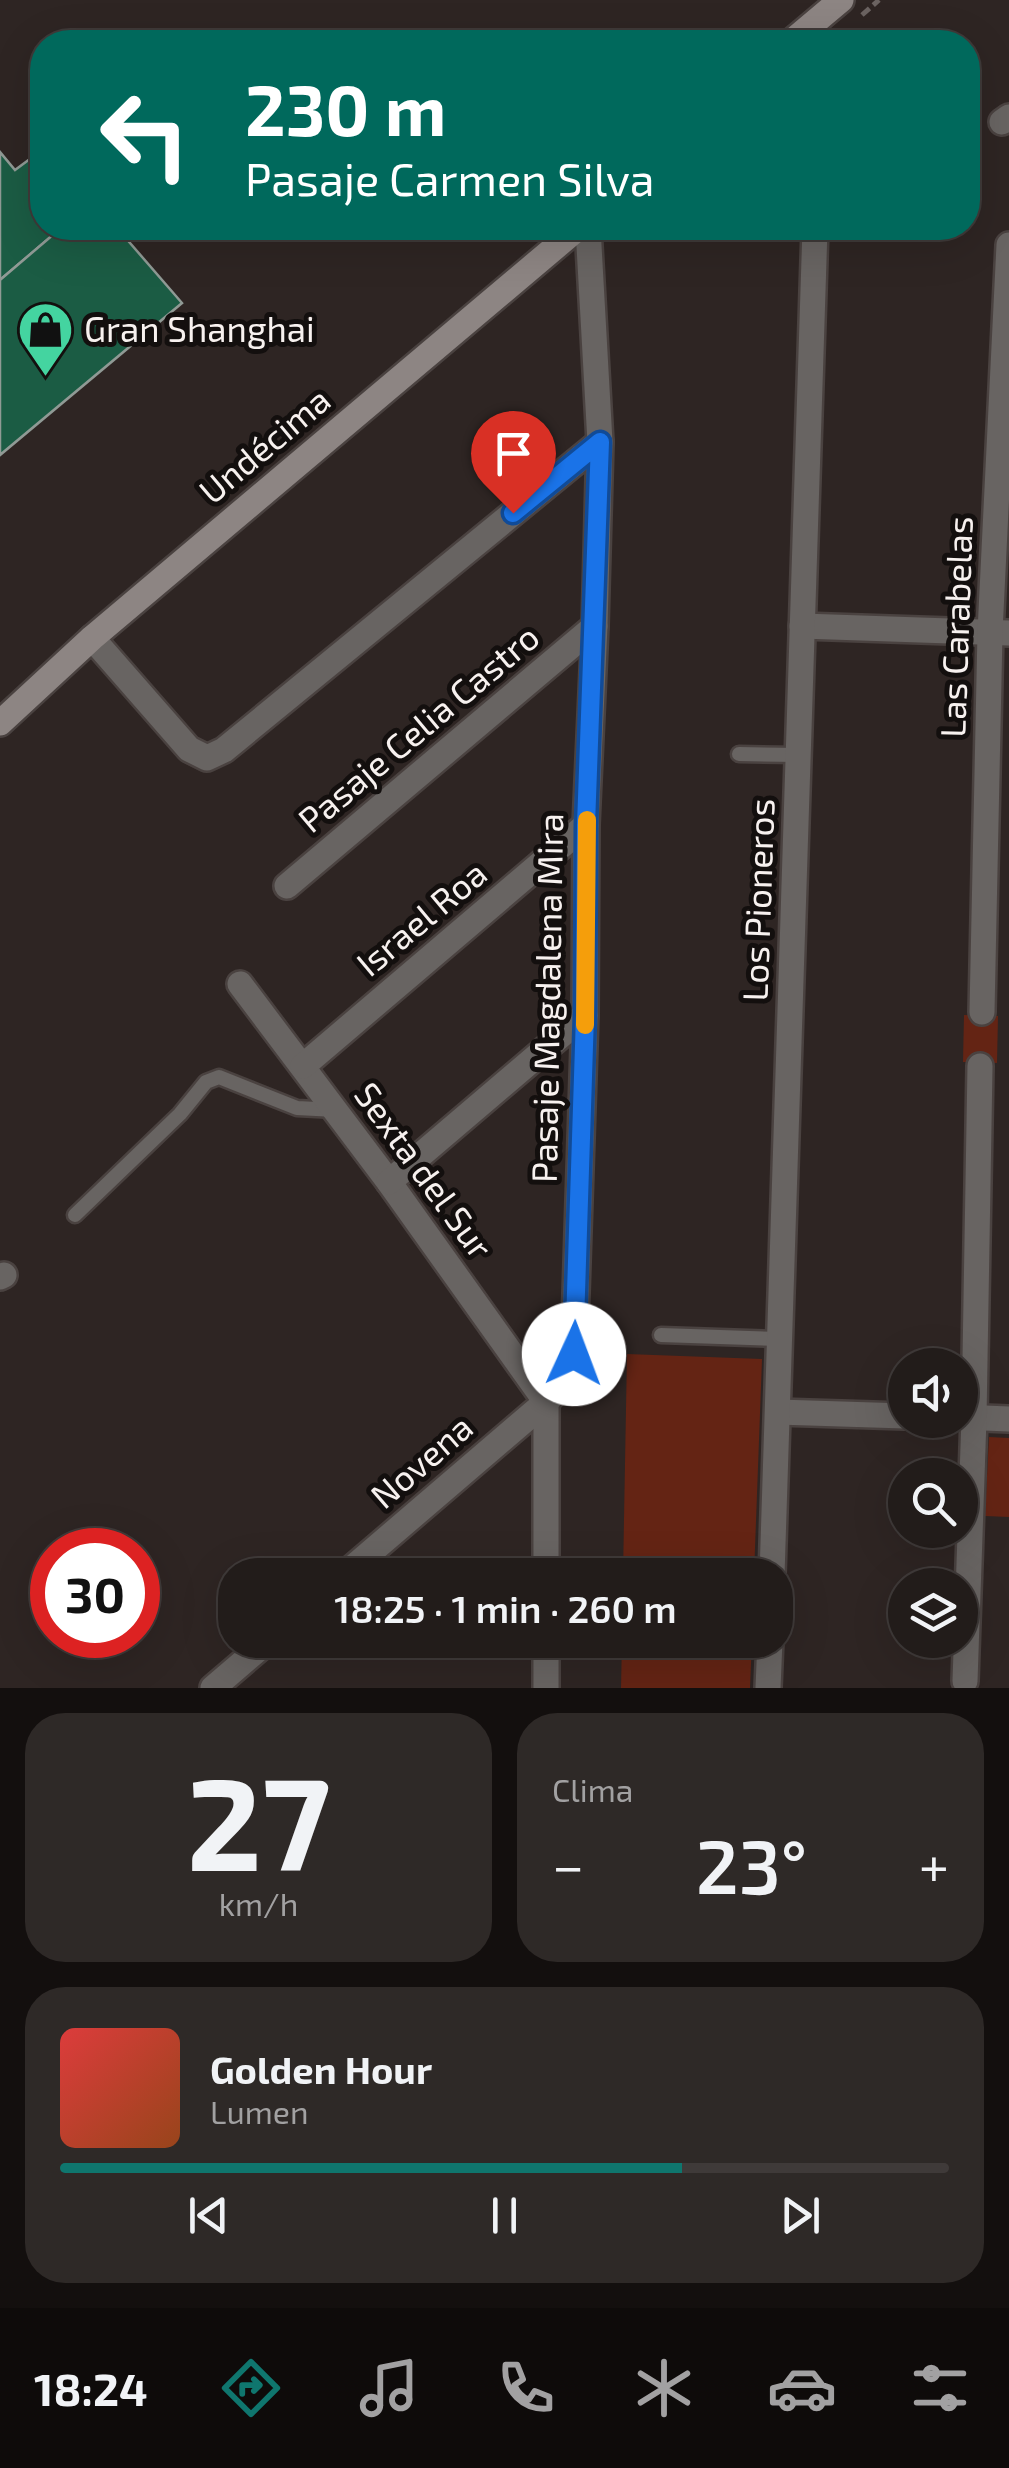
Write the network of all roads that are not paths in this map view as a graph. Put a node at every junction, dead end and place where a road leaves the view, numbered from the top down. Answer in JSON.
{"nodes":[{"id":1,"x":831,"y":8,"type":"edge"},
{"id":2,"x":805,"y":30,"type":"edge"},
{"id":3,"x":564,"y":240,"type":"edge"},
{"id":4,"x":589,"y":240,"type":"edge"},
{"id":5,"x":815,"y":240,"type":"edge"},
{"id":6,"x":1009,"y":244,"type":"edge"},
{"id":7,"x":600,"y":442,"type":"junction"},
{"id":8,"x":595,"y":626,"type":"junction"},
{"id":9,"x":802,"y":626,"type":"junction"},
{"id":10,"x":1000,"y":633,"type":"edge"},
{"id":11,"x":92,"y":638,"type":"junction"},
{"id":12,"x":0,"y":723,"type":"edge"},
{"id":13,"x":739,"y":754,"type":"dead end"},
{"id":14,"x":798,"y":755,"type":"junction"},
{"id":15,"x":586,"y":825,"type":"junction"},
{"id":16,"x":287,"y":886,"type":"dead end"},
{"id":17,"x":240,"y":984,"type":"dead end"},
{"id":18,"x":982,"y":1012,"type":"dead end"},
{"id":19,"x":585,"y":1015,"type":"junction"},
{"id":20,"x":302,"y":1066,"type":"junction"},
{"id":21,"x":980,"y":1066,"type":"dead end"},
{"id":22,"x":336,"y":1110,"type":"junction"},
{"id":23,"x":389,"y":1182,"type":"junction"},
{"id":24,"x":74,"y":1215,"type":"dead end"},
{"id":25,"x":661,"y":1335,"type":"dead end"},
{"id":26,"x":780,"y":1339,"type":"junction"},
{"id":27,"x":970,"y":1348,"type":"edge"},
{"id":28,"x":546,"y":1402,"type":"junction"},
{"id":29,"x":778,"y":1412,"type":"junction"},
{"id":30,"x":888,"y":1415,"type":"edge"},
{"id":31,"x":978,"y":1418,"type":"edge"},
{"id":32,"x":1009,"y":1419,"type":"edge"},
{"id":33,"x":967,"y":1438,"type":"edge"},
{"id":34,"x":364,"y":1558,"type":"edge"},
{"id":35,"x":546,"y":1558,"type":"edge"},
{"id":36,"x":773,"y":1558,"type":"edge"},
{"id":37,"x":248,"y":1658,"type":"edge"},
{"id":38,"x":546,"y":1658,"type":"edge"},
{"id":39,"x":769,"y":1658,"type":"edge"},
{"id":40,"x":965,"y":1681,"type":"dead end"},
{"id":41,"x":213,"y":1688,"type":"edge"},
{"id":42,"x":546,"y":1688,"type":"edge"},
{"id":43,"x":768,"y":1688,"type":"edge"}],
"edges":[{"from":1,"to":2,"type":"street"},
{"from":3,"to":11,"type":"street","name":"Undécima"},
{"from":4,"to":7,"type":"street","name":"Pasaje Magdalena Mira"},
{"from":5,"to":9,"type":"street","name":"Los Pioneros"},
{"from":6,"to":10,"type":"street","name":"Las Carabelas"},
{"from":7,"to":8,"type":"street","name":"Pasaje Magdalena Mira"},
{"from":7,"to":11,"type":"street"},
{"from":8,"to":15,"type":"street","name":"Pasaje Magdalena Mira"},
{"from":8,"to":16,"type":"street","name":"Pasaje Celia Castro"},
{"from":9,"to":10,"type":"street"},
{"from":9,"to":14,"type":"street","name":"Los Pioneros"},
{"from":10,"to":18,"type":"street","name":"Las Carabelas"},
{"from":11,"to":12,"type":"street","name":"Undécima"},
{"from":13,"to":14,"type":"lane"},
{"from":14,"to":26,"type":"street","name":"Los Pioneros"},
{"from":15,"to":19,"type":"street","name":"Pasaje Magdalena Mira"},
{"from":15,"to":20,"type":"street","name":"Israel Roa"},
{"from":17,"to":20,"type":"street","name":"Sexta del Sur"},
{"from":19,"to":23,"type":"street"},
{"from":19,"to":28,"type":"street","name":"Pasaje Magdalena Mira"},
{"from":20,"to":22,"type":"street","name":"Sexta del Sur"},
{"from":21,"to":27,"type":"street"},
{"from":22,"to":23,"type":"street","name":"Sexta del Sur"},
{"from":22,"to":24,"type":"lane"},
{"from":23,"to":28,"type":"street","name":"Sexta del Sur"},
{"from":25,"to":26,"type":"lane"},
{"from":26,"to":29,"type":"street","name":"Los Pioneros"},
{"from":28,"to":34,"type":"street","name":"Novena"},
{"from":28,"to":35,"type":"street"},
{"from":29,"to":30,"type":"street"},
{"from":29,"to":36,"type":"street","name":"Los Pioneros"},
{"from":31,"to":32,"type":"street"},
{"from":33,"to":40,"type":"street"},
{"from":37,"to":41,"type":"street"},
{"from":38,"to":42,"type":"street"},
{"from":39,"to":43,"type":"street"}]}
